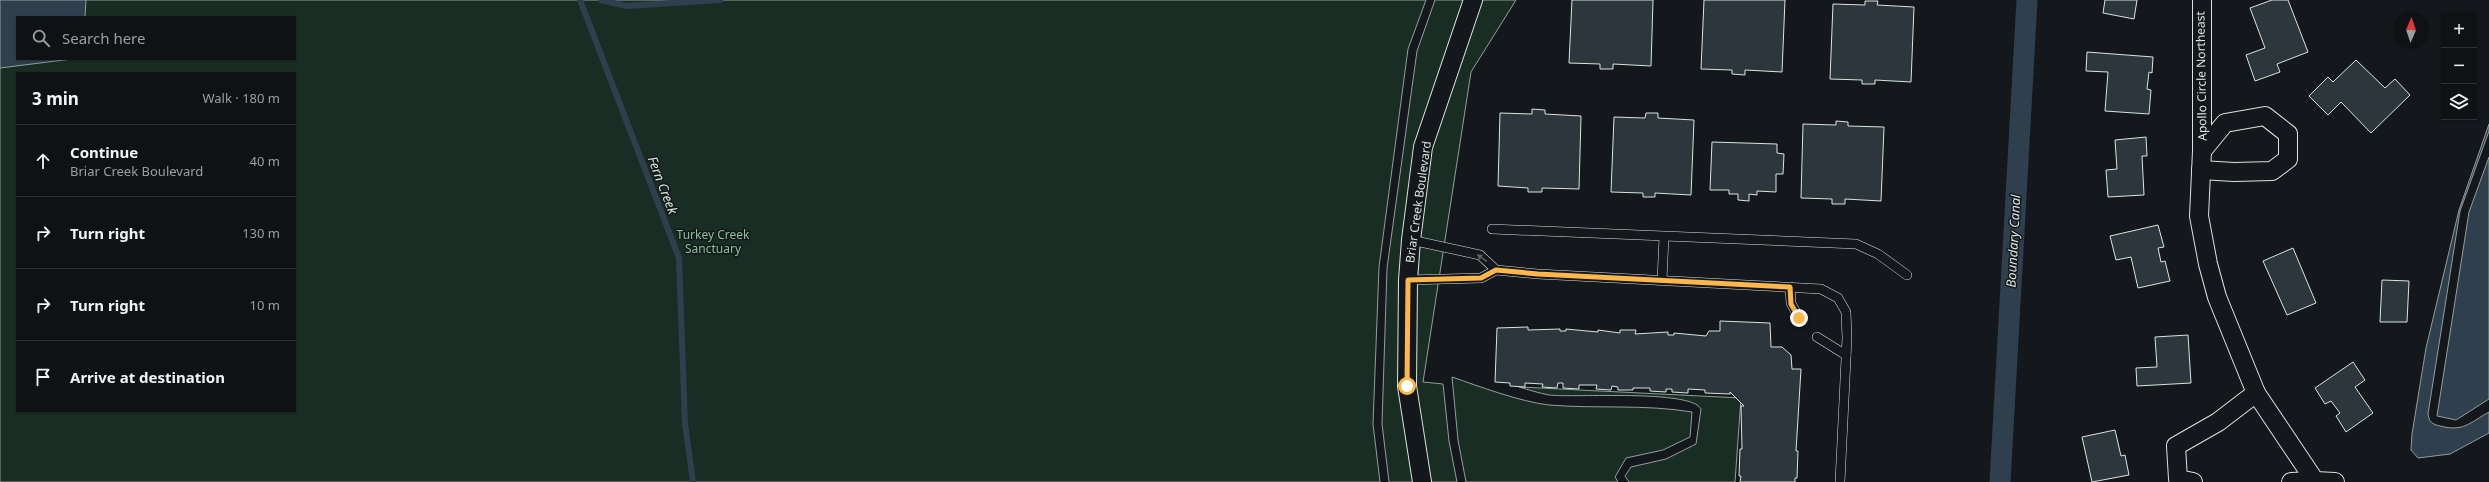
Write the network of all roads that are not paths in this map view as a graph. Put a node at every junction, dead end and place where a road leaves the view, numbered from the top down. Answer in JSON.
{"nodes":[{"id":1,"x":1472,"y":0,"type":"edge"},
{"id":2,"x":2202,"y":0,"type":"edge"},
{"id":3,"x":2202,"y":151,"type":"junction"},
{"id":4,"x":2201,"y":170,"type":"junction"},
{"id":5,"x":1492,"y":229,"type":"dead end"},
{"id":6,"x":1664,"y":237,"type":"junction"},
{"id":7,"x":1411,"y":240,"type":"junction"},
{"id":8,"x":1496,"y":270,"type":"junction"},
{"id":9,"x":1907,"y":275,"type":"dead end"},
{"id":10,"x":1408,"y":280,"type":"junction"},
{"id":11,"x":1662,"y":280,"type":"junction"},
{"id":12,"x":1790,"y":287,"type":"junction"},
{"id":13,"x":1799,"y":318,"type":"dead end"},
{"id":14,"x":1817,"y":337,"type":"dead end"},
{"id":15,"x":1846,"y":355,"type":"junction"},
{"id":16,"x":2256,"y":393,"type":"junction"},
{"id":17,"x":2315,"y":481,"type":"junction"},
{"id":18,"x":1422,"y":482,"type":"edge"},
{"id":19,"x":1840,"y":482,"type":"edge"},
{"id":20,"x":2193,"y":482,"type":"edge"},
{"id":21,"x":2291,"y":482,"type":"edge"},
{"id":22,"x":2335,"y":482,"type":"edge"}],
"edges":[{"from":1,"to":7,"type":"street","name":"Briar Creek Boulevard"},
{"from":2,"to":3,"type":"street","name":"Apollo Circle Northeast"},
{"from":3,"to":4,"type":"street","name":"Apollo Circle Northeast"},
{"from":3,"to":4,"type":"street","name":"Apollo Circle Northeast"},
{"from":4,"to":16,"type":"street","name":"Apollo Circle Northeast"},
{"from":5,"to":6,"type":"lane"},
{"from":6,"to":9,"type":"lane"},
{"from":6,"to":11,"type":"lane"},
{"from":8,"to":7,"type":"lane","one_way":true},
{"from":7,"to":10,"type":"street","name":"Briar Creek Boulevard"},
{"from":8,"to":10,"type":"lane"},
{"from":8,"to":11,"type":"lane"},
{"from":10,"to":18,"type":"street","name":"Briar Creek Boulevard"},
{"from":11,"to":12,"type":"lane"},
{"from":12,"to":13,"type":"lane"},
{"from":12,"to":15,"type":"lane"},
{"from":14,"to":15,"type":"lane"},
{"from":15,"to":19,"type":"lane"},
{"from":16,"to":17,"type":"street","name":"Apollo Circle Northeast"},
{"from":16,"to":20,"type":"street"},
{"from":17,"to":21,"type":"street"},
{"from":17,"to":22,"type":"street"}]}
